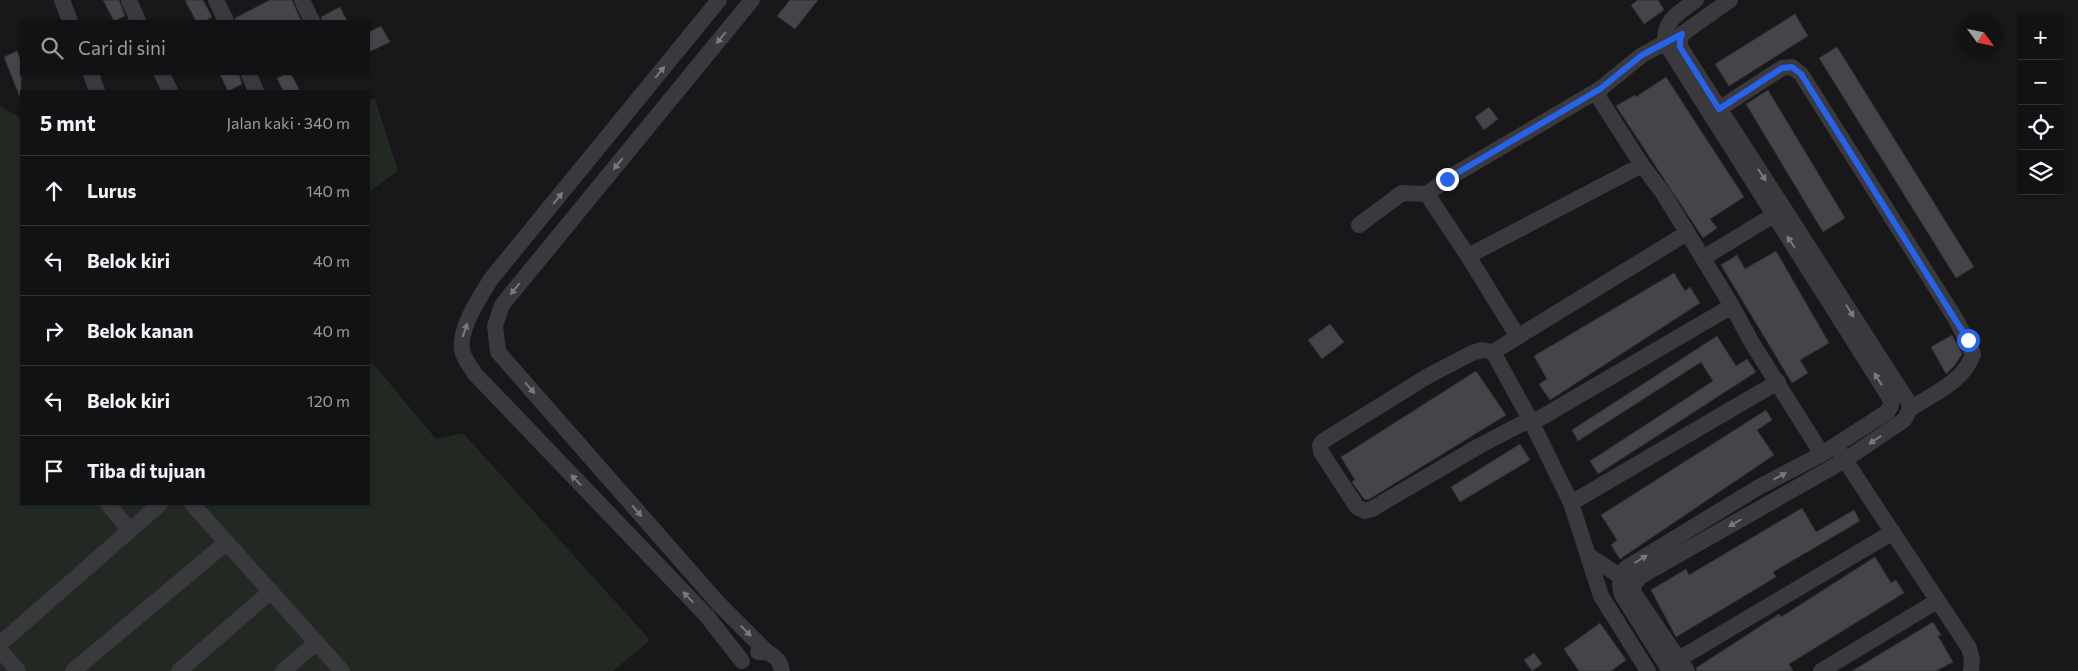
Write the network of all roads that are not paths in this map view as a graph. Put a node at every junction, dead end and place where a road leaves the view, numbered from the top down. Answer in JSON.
{"nodes":[{"id":1,"x":62,"y":0,"type":"edge"},
{"id":2,"x":129,"y":0,"type":"edge"},
{"id":3,"x":216,"y":0,"type":"edge"},
{"id":4,"x":302,"y":0,"type":"edge"},
{"id":5,"x":719,"y":0,"type":"edge"},
{"id":6,"x":752,"y":0,"type":"edge"},
{"id":7,"x":1696,"y":0,"type":"edge"},
{"id":8,"x":1730,"y":0,"type":"edge"},
{"id":9,"x":70,"y":20,"type":"edge"},
{"id":10,"x":138,"y":20,"type":"edge"},
{"id":11,"x":226,"y":20,"type":"edge"},
{"id":12,"x":312,"y":20,"type":"edge"},
{"id":13,"x":1682,"y":34,"type":"junction"},
{"id":14,"x":1665,"y":42,"type":"junction"},
{"id":15,"x":91,"y":75,"type":"edge"},
{"id":16,"x":162,"y":75,"type":"edge"},
{"id":17,"x":249,"y":75,"type":"edge"},
{"id":18,"x":1600,"y":89,"type":"junction"},
{"id":19,"x":97,"y":90,"type":"edge"},
{"id":20,"x":170,"y":90,"type":"edge"},
{"id":21,"x":256,"y":90,"type":"edge"},
{"id":22,"x":1719,"y":109,"type":"junction"},
{"id":23,"x":1642,"y":164,"type":"junction"},
{"id":24,"x":1427,"y":194,"type":"junction"},
{"id":25,"x":1779,"y":212,"type":"junction"},
{"id":26,"x":1359,"y":225,"type":"dead end"},
{"id":27,"x":1688,"y":233,"type":"junction"},
{"id":28,"x":1468,"y":256,"type":"junction"},
{"id":29,"x":1703,"y":258,"type":"junction"},
{"id":30,"x":1732,"y":306,"type":"junction"},
{"id":31,"x":1518,"y":337,"type":"junction"},
{"id":32,"x":1493,"y":352,"type":"junction"},
{"id":33,"x":1778,"y":382,"type":"junction"},
{"id":34,"x":1910,"y":409,"type":"junction"},
{"id":35,"x":1532,"y":423,"type":"junction"},
{"id":36,"x":1828,"y":449,"type":"junction"},
{"id":37,"x":1845,"y":460,"type":"junction"},
{"id":38,"x":1571,"y":503,"type":"junction"},
{"id":39,"x":109,"y":505,"type":"edge"},
{"id":40,"x":159,"y":505,"type":"edge"},
{"id":41,"x":193,"y":505,"type":"edge"},
{"id":42,"x":130,"y":531,"type":"junction"},
{"id":43,"x":1893,"y":532,"type":"junction"},
{"id":44,"x":226,"y":542,"type":"junction"},
{"id":45,"x":1589,"y":556,"type":"junction"},
{"id":46,"x":1627,"y":580,"type":"junction"},
{"id":47,"x":271,"y":591,"type":"junction"},
{"id":48,"x":1937,"y":601,"type":"junction"},
{"id":49,"x":317,"y":642,"type":"junction"},
{"id":50,"x":0,"y":644,"type":"edge"},
{"id":51,"x":0,"y":650,"type":"edge"},
{"id":52,"x":767,"y":652,"type":"junction"},
{"id":53,"x":740,"y":666,"type":"edge"},
{"id":54,"x":1674,"y":668,"type":"edge"},
{"id":55,"x":18,"y":671,"type":"edge"},
{"id":56,"x":73,"y":671,"type":"edge"},
{"id":57,"x":179,"y":671,"type":"edge"},
{"id":58,"x":283,"y":671,"type":"edge"},
{"id":59,"x":342,"y":671,"type":"edge"},
{"id":60,"x":782,"y":671,"type":"edge"},
{"id":61,"x":1648,"y":671,"type":"edge"},
{"id":62,"x":1821,"y":671,"type":"edge"},
{"id":63,"x":1971,"y":671,"type":"edge"}],
"edges":[{"from":1,"to":9,"type":"street"},
{"from":2,"to":10,"type":"street"},
{"from":3,"to":11,"type":"street"},
{"from":4,"to":12,"type":"street"},
{"from":53,"to":5,"type":"street","one_way":true},
{"from":6,"to":52,"type":"street","one_way":true},
{"from":7,"to":14,"type":"street"},
{"from":8,"to":13,"type":"street"},
{"from":13,"to":14,"type":"street"},
{"from":13,"to":22,"type":"street"},
{"from":14,"to":18,"type":"street"},
{"from":14,"to":25,"type":"street"},
{"from":15,"to":19,"type":"street"},
{"from":16,"to":20,"type":"street"},
{"from":17,"to":21,"type":"street"},
{"from":18,"to":23,"type":"street"},
{"from":18,"to":24,"type":"street"},
{"from":22,"to":25,"type":"street","one_way":true},
{"from":22,"to":34,"type":"street"},
{"from":23,"to":27,"type":"street"},
{"from":23,"to":28,"type":"street"},
{"from":24,"to":26,"type":"street"},
{"from":24,"to":28,"type":"street"},
{"from":25,"to":29,"type":"street"},
{"from":25,"to":34,"type":"street","one_way":true},
{"from":36,"to":25,"type":"street","one_way":true},
{"from":27,"to":29,"type":"street"},
{"from":27,"to":31,"type":"street"},
{"from":28,"to":31,"type":"street"},
{"from":29,"to":30,"type":"street"},
{"from":30,"to":33,"type":"street"},
{"from":30,"to":35,"type":"street"},
{"from":31,"to":32,"type":"street"},
{"from":32,"to":35,"type":"street"},
{"from":32,"to":35,"type":"street"},
{"from":33,"to":36,"type":"street"},
{"from":33,"to":38,"type":"street"},
{"from":34,"to":37,"type":"street","one_way":true},
{"from":35,"to":38,"type":"street"},
{"from":36,"to":37,"type":"street"},
{"from":46,"to":36,"type":"street","one_way":true},
{"from":37,"to":43,"type":"street"},
{"from":37,"to":46,"type":"street","one_way":true},
{"from":38,"to":45,"type":"street"},
{"from":39,"to":42,"type":"street"},
{"from":40,"to":42,"type":"street"},
{"from":41,"to":44,"type":"street"},
{"from":42,"to":50,"type":"street"},
{"from":43,"to":48,"type":"street"},
{"from":43,"to":54,"type":"street"},
{"from":44,"to":47,"type":"street"},
{"from":44,"to":56,"type":"street"},
{"from":45,"to":46,"type":"street"},
{"from":45,"to":61,"type":"street"},
{"from":46,"to":54,"type":"street"},
{"from":47,"to":49,"type":"street"},
{"from":47,"to":57,"type":"street"},
{"from":48,"to":62,"type":"street"},
{"from":48,"to":63,"type":"street"},
{"from":49,"to":58,"type":"street"},
{"from":49,"to":59,"type":"street"},
{"from":51,"to":55,"type":"street"},
{"from":52,"to":53,"type":"street"},
{"from":52,"to":60,"type":"street"}]}
